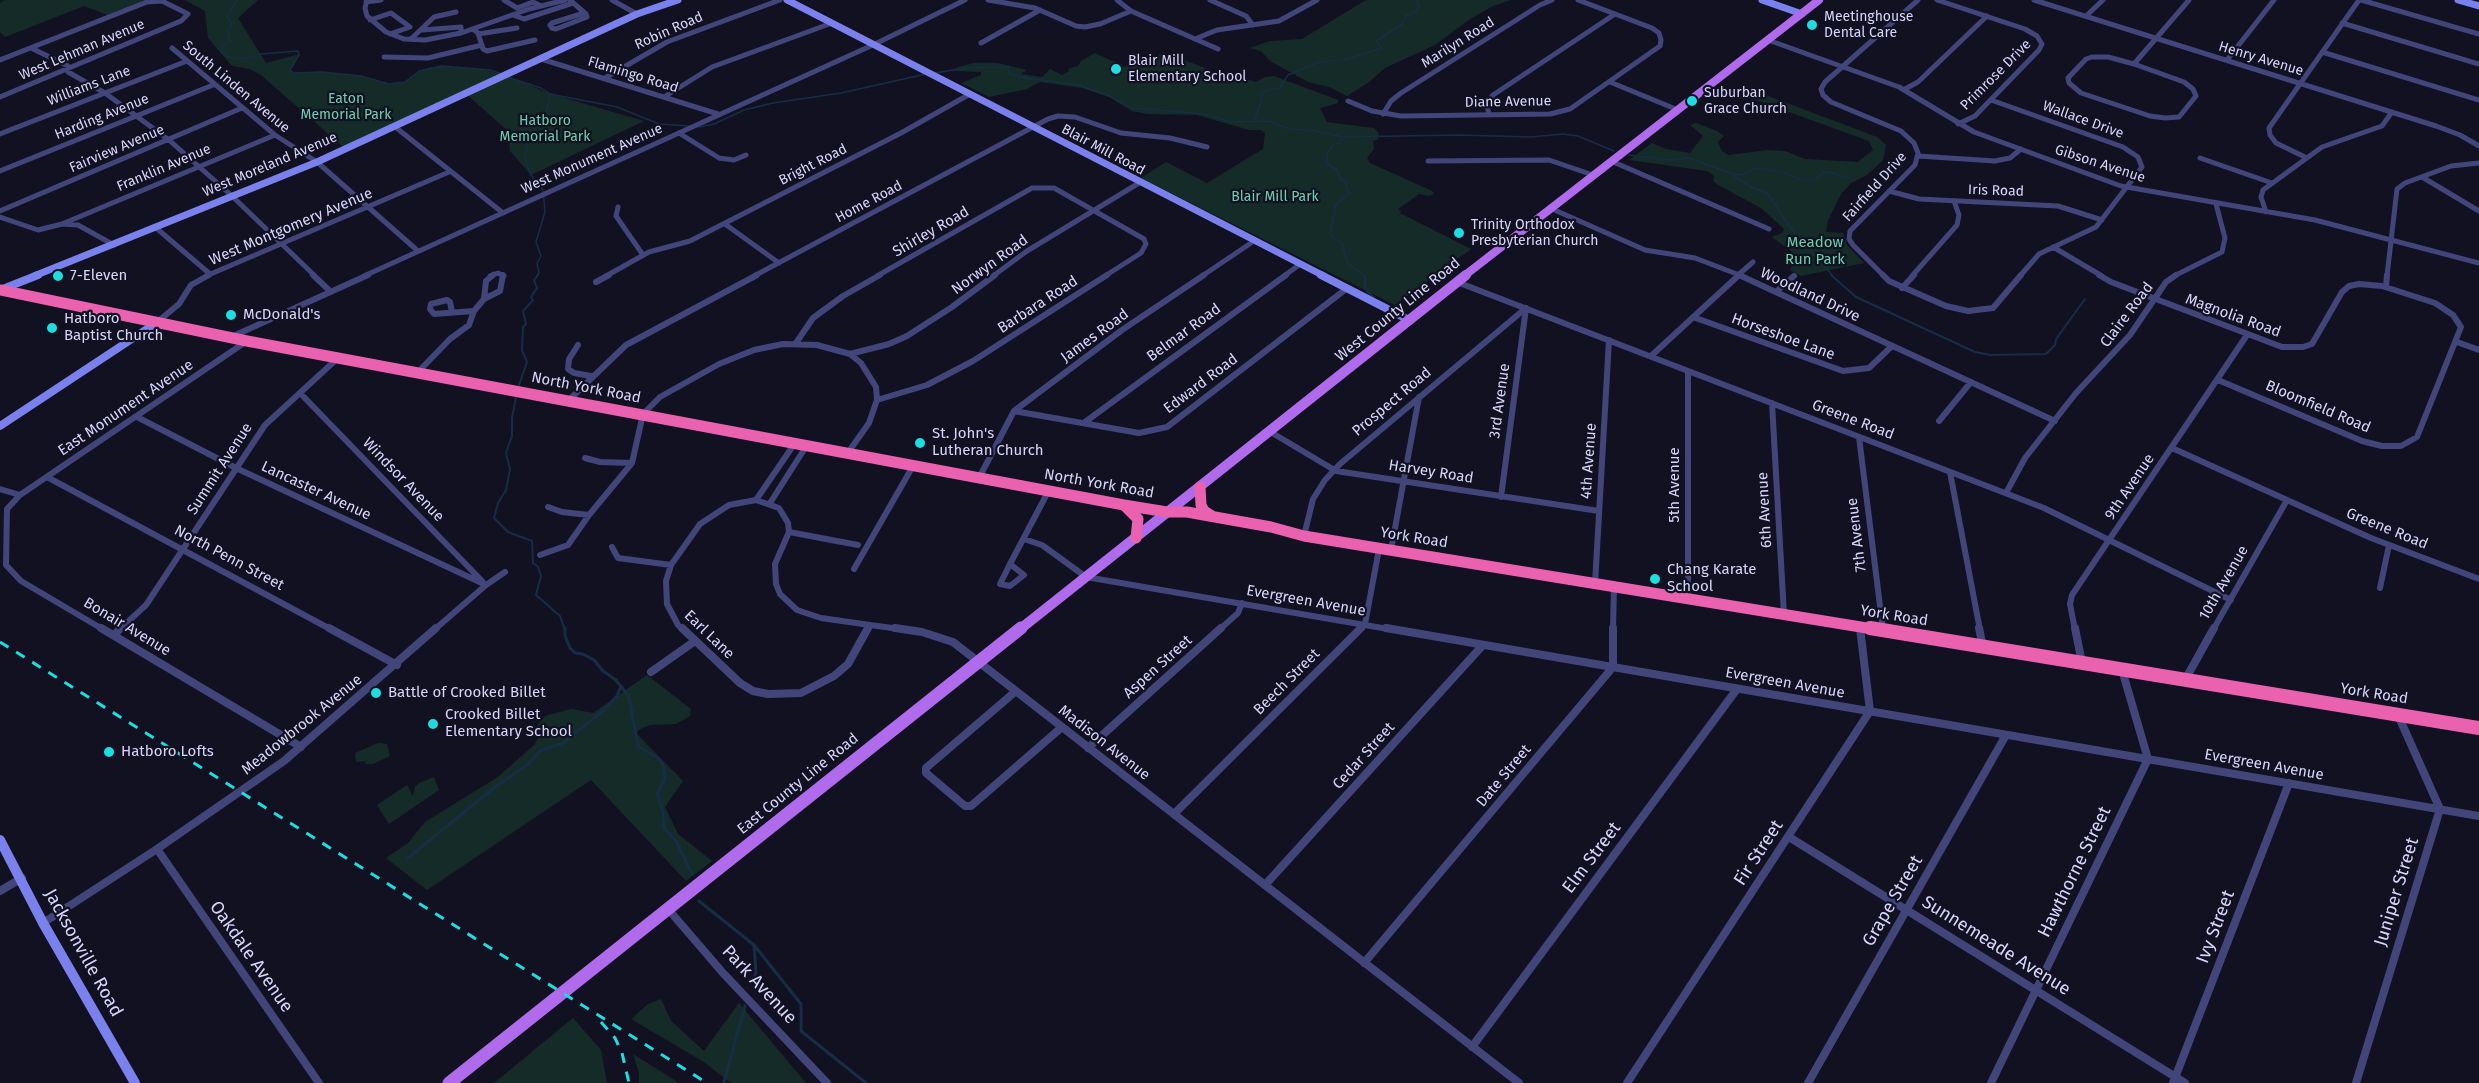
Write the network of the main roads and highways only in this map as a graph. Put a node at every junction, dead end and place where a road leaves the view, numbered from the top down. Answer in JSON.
{"nodes":[{"id":1,"x":678,"y":0,"type":"edge"},
{"id":2,"x":787,"y":0,"type":"edge"},
{"id":3,"x":1762,"y":0,"type":"edge"},
{"id":4,"x":1819,"y":0,"type":"edge"},
{"id":5,"x":2458,"y":0,"type":"edge"},
{"id":6,"x":2479,"y":6,"type":"edge"},
{"id":7,"x":1802,"y":14,"type":"junction"},
{"id":8,"x":0,"y":290,"type":"edge"},
{"id":9,"x":1409,"y":320,"type":"junction"},
{"id":10,"x":156,"y":323,"type":"junction"},
{"id":11,"x":0,"y":426,"type":"edge"},
{"id":12,"x":1200,"y":487,"type":"junction"},
{"id":13,"x":1124,"y":505,"type":"junction"},
{"id":14,"x":1167,"y":512,"type":"junction"},
{"id":15,"x":1219,"y":519,"type":"junction"},
{"id":16,"x":1304,"y":536,"type":"junction"},
{"id":17,"x":1136,"y":538,"type":"junction"},
{"id":18,"x":2479,"y":728,"type":"edge"},
{"id":19,"x":0,"y":840,"type":"edge"},
{"id":20,"x":135,"y":1083,"type":"edge"},
{"id":21,"x":449,"y":1083,"type":"edge"}],
"edges":[{"from":1,"to":8,"type":"main road","name":"West Moreland Avenue"},
{"from":2,"to":9,"type":"main road","name":"Blair Mill Road"},
{"from":3,"to":7,"type":"main road"},
{"from":4,"to":7,"type":"main road","name":"West County Line Road"},
{"from":5,"to":6,"type":"main road"},
{"from":7,"to":9,"type":"main road","name":"West County Line Road"},
{"from":8,"to":10,"type":"highway","name":"North York Road"},
{"from":9,"to":12,"type":"main road","name":"West County Line Road"},
{"from":10,"to":11,"type":"main road"},
{"from":10,"to":13,"type":"highway","name":"North York Road"},
{"from":12,"to":14,"type":"main road","name":"West County Line Road"},
{"from":12,"to":15,"type":"highway"},
{"from":13,"to":14,"type":"highway","name":"North York Road"},
{"from":13,"to":17,"type":"highway"},
{"from":14,"to":15,"type":"highway","name":"York Road"},
{"from":14,"to":16,"type":"highway","name":"York Road"},
{"from":14,"to":17,"type":"main road","name":"East County Line Road"},
{"from":15,"to":16,"type":"highway","name":"York Road"},
{"from":16,"to":18,"type":"highway","name":"York Road"},
{"from":17,"to":21,"type":"main road","name":"East County Line Road"},
{"from":19,"to":20,"type":"main road","name":"Jacksonville Road"}]}
